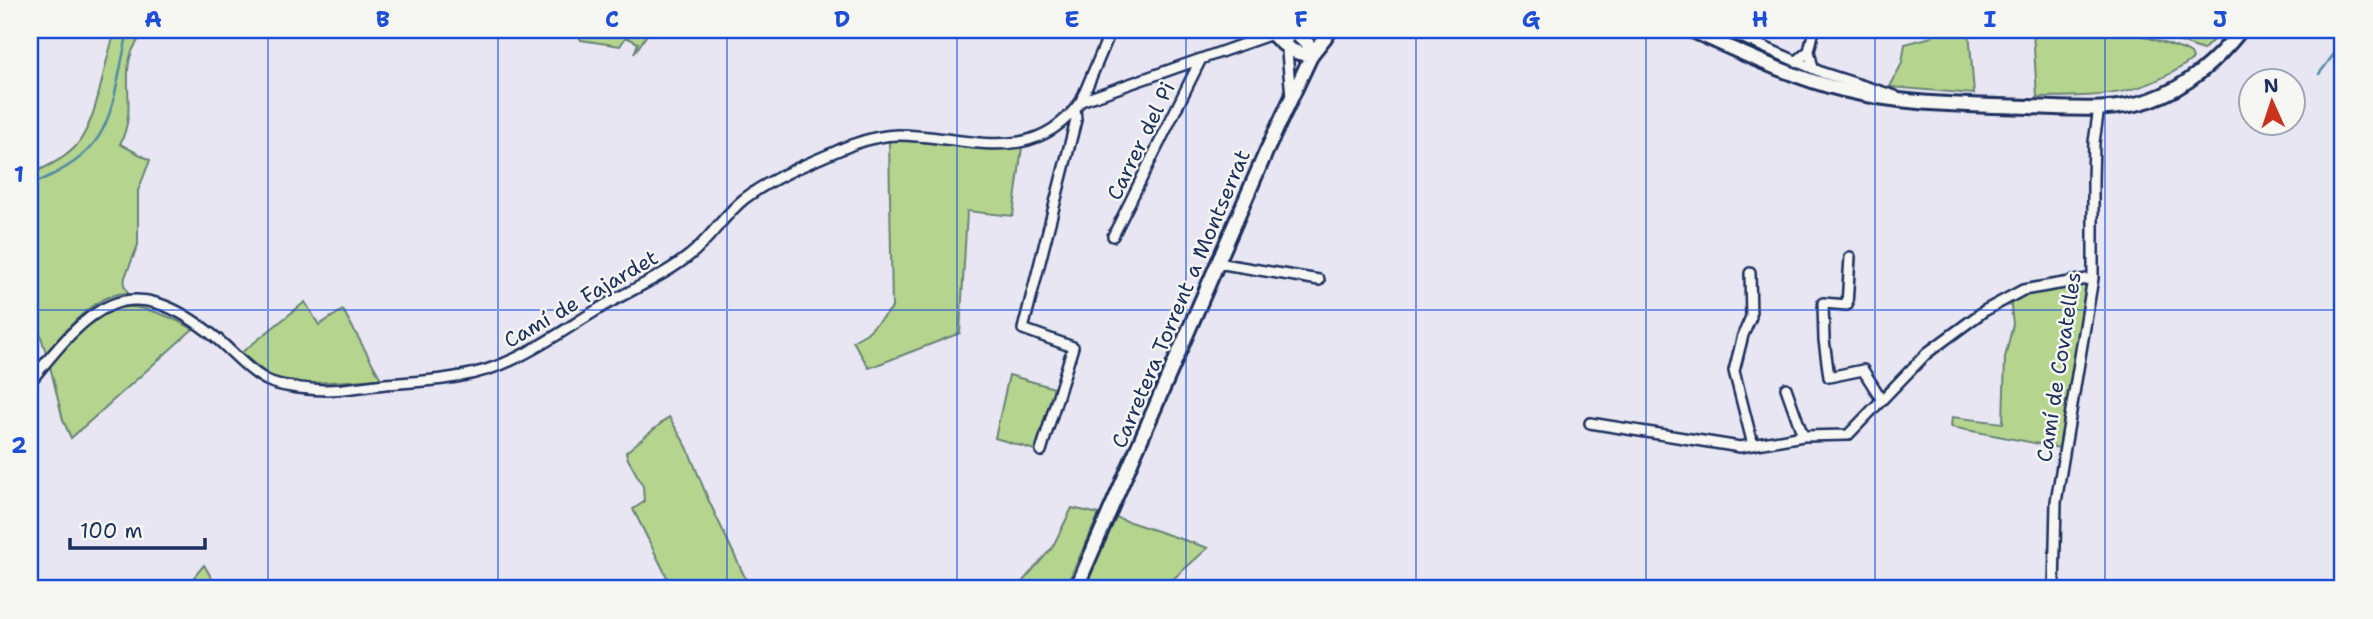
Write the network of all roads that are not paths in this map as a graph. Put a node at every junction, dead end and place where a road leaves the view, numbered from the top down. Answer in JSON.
{"nodes":[{"id":1,"x":1111,"y":30,"type":"edge"},
{"id":2,"x":1311,"y":30,"type":"edge"},
{"id":3,"x":1331,"y":30,"type":"edge"},
{"id":4,"x":1690,"y":30,"type":"edge"},
{"id":5,"x":1725,"y":30,"type":"edge"},
{"id":6,"x":1814,"y":30,"type":"edge"},
{"id":7,"x":2241,"y":30,"type":"edge"},
{"id":8,"x":1295,"y":31,"type":"edge"},
{"id":9,"x":1274,"y":32,"type":"edge"},
{"id":10,"x":1287,"y":48,"type":"junction"},
{"id":11,"x":1809,"y":51,"type":"junction"},
{"id":12,"x":1312,"y":54,"type":"junction"},
{"id":13,"x":1200,"y":61,"type":"junction"},
{"id":14,"x":1797,"y":61,"type":"junction"},
{"id":15,"x":1813,"y":68,"type":"junction"},
{"id":16,"x":1291,"y":96,"type":"junction"},
{"id":17,"x":1906,"y":101,"type":"junction"},
{"id":18,"x":1078,"y":105,"type":"junction"},
{"id":19,"x":2099,"y":108,"type":"junction"},
{"id":20,"x":1113,"y":236,"type":"dead end"},
{"id":21,"x":1850,"y":257,"type":"dead end"},
{"id":22,"x":1217,"y":263,"type":"junction"},
{"id":23,"x":1751,"y":273,"type":"dead end"},
{"id":24,"x":2093,"y":278,"type":"junction"},
{"id":25,"x":1319,"y":280,"type":"dead end"},
{"id":26,"x":30,"y":382,"type":"edge"},
{"id":27,"x":1786,"y":388,"type":"dead end"},
{"id":28,"x":1882,"y":400,"type":"junction"},
{"id":29,"x":1590,"y":423,"type":"dead end"},
{"id":30,"x":1803,"y":436,"type":"junction"},
{"id":31,"x":1753,"y":445,"type":"junction"},
{"id":32,"x":1041,"y":451,"type":"dead end"},
{"id":33,"x":1076,"y":589,"type":"edge"},
{"id":34,"x":2054,"y":589,"type":"edge"}],
"edges":[{"from":1,"to":18,"type":"street"},
{"from":2,"to":8,"type":"street"},
{"from":3,"to":12,"type":"main road","name":"Carretera Torrent a Montserrat"},
{"from":4,"to":17,"type":"main road"},
{"from":5,"to":14,"type":"street"},
{"from":6,"to":11,"type":"street"},
{"from":7,"to":19,"type":"main road"},
{"from":8,"to":10,"type":"street"},
{"from":8,"to":12,"type":"main road"},
{"from":9,"to":10,"type":"main road"},
{"from":9,"to":13,"type":"street","name":"Camí de Fajardet"},
{"from":10,"to":12,"type":"main road"},
{"from":10,"to":16,"type":"street"},
{"from":11,"to":14,"type":"street"},
{"from":11,"to":15,"type":"street"},
{"from":12,"to":16,"type":"main road","name":"Carretera Torrent a Montserrat"},
{"from":13,"to":18,"type":"street","name":"Camí de Fajardet"},
{"from":13,"to":20,"type":"street","name":"Carrer del Pi"},
{"from":14,"to":15,"type":"street"},
{"from":15,"to":17,"type":"street"},
{"from":16,"to":22,"type":"main road","name":"Carretera Torrent a Montserrat"},
{"from":17,"to":19,"type":"main road"},
{"from":18,"to":26,"type":"street","name":"Camí de Fajardet"},
{"from":18,"to":32,"type":"street"},
{"from":19,"to":24,"type":"street","name":"Camí de Covatelles"},
{"from":21,"to":28,"type":"street"},
{"from":22,"to":25,"type":"street"},
{"from":22,"to":33,"type":"main road","name":"Carretera Torrent a Montserrat"},
{"from":23,"to":31,"type":"street"},
{"from":24,"to":28,"type":"street"},
{"from":24,"to":34,"type":"street","name":"Camí de Covatelles"},
{"from":27,"to":30,"type":"street"},
{"from":28,"to":30,"type":"street"},
{"from":29,"to":31,"type":"street"},
{"from":30,"to":31,"type":"street"}]}
